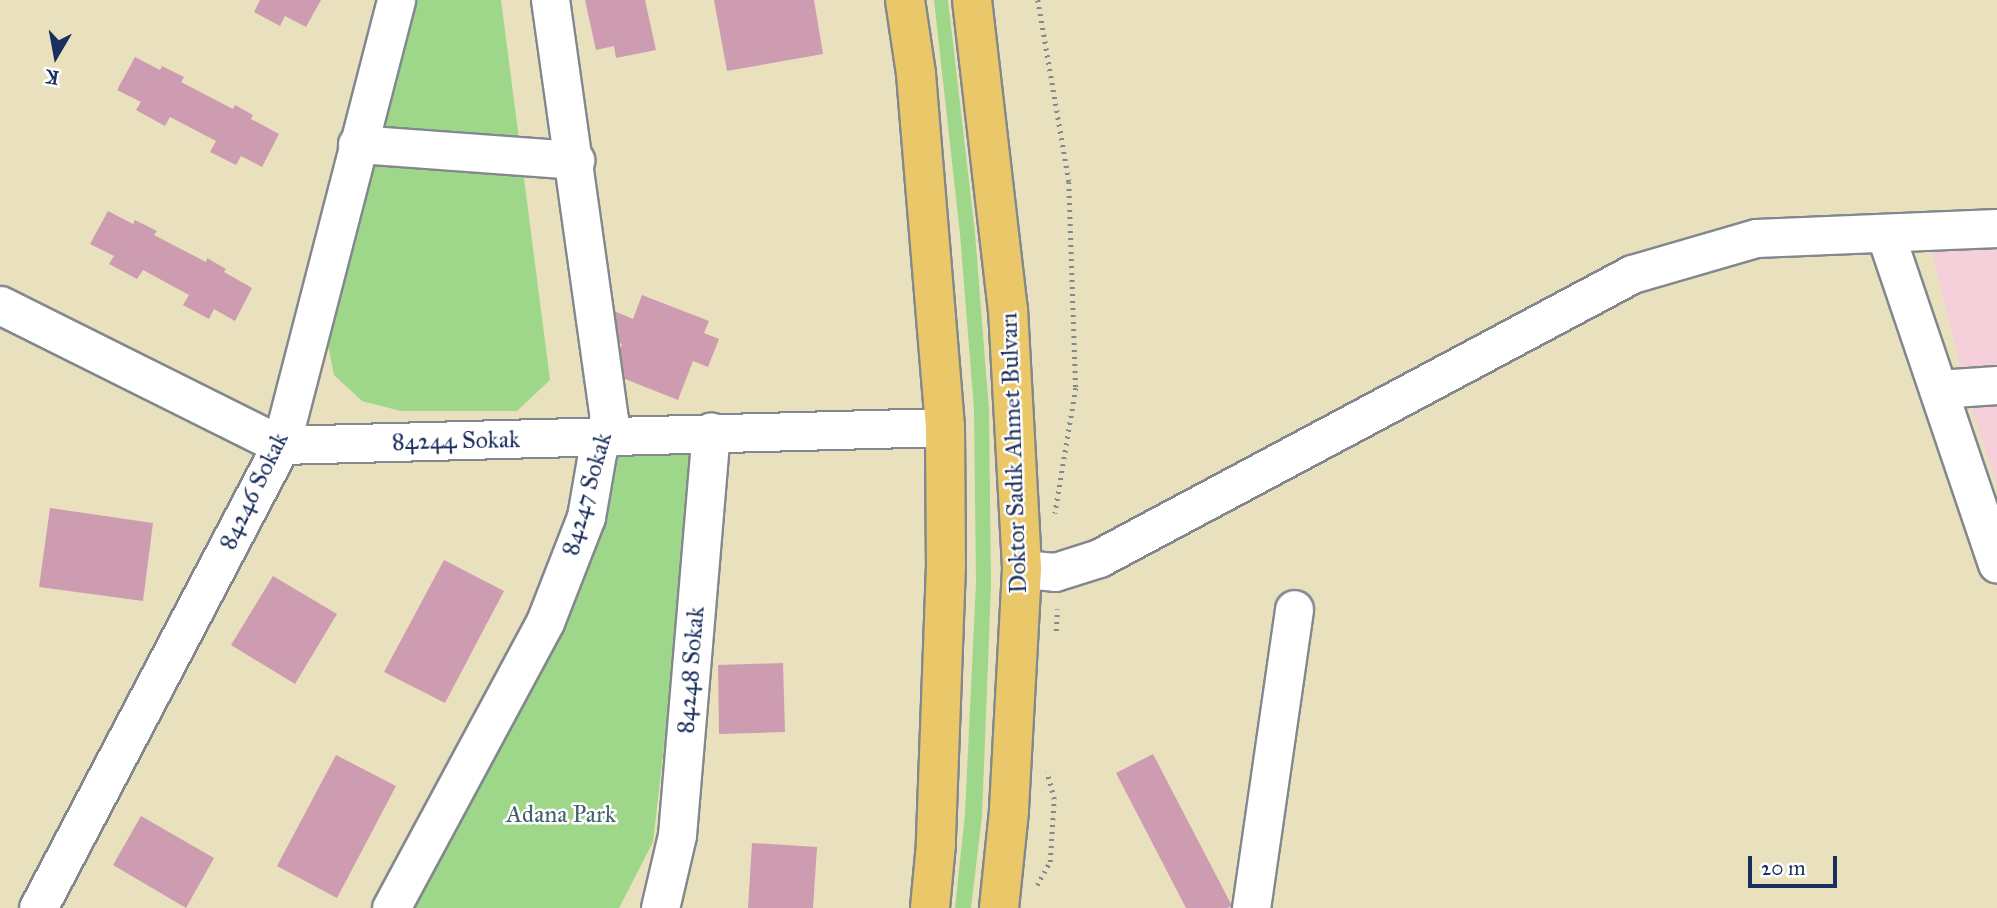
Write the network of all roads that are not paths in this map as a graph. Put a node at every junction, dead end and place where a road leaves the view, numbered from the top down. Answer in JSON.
{"nodes":[{"id":1,"x":396,"y":0,"type":"edge"},
{"id":2,"x":551,"y":0,"type":"edge"},
{"id":3,"x":905,"y":0,"type":"edge"},
{"id":4,"x":972,"y":0,"type":"edge"},
{"id":5,"x":357,"y":144,"type":"junction"},
{"id":6,"x":575,"y":160,"type":"junction"},
{"id":7,"x":1997,"y":228,"type":"edge"},
{"id":8,"x":1885,"y":233,"type":"junction"},
{"id":9,"x":0,"y":305,"type":"edge"},
{"id":10,"x":1997,"y":385,"type":"edge"},
{"id":11,"x":1938,"y":389,"type":"junction"},
{"id":12,"x":945,"y":427,"type":"junction"},
{"id":13,"x":711,"y":431,"type":"junction"},
{"id":14,"x":602,"y":438,"type":"junction"},
{"id":15,"x":281,"y":445,"type":"junction"},
{"id":16,"x":1997,"y":564,"type":"edge"},
{"id":17,"x":1022,"y":569,"type":"junction"},
{"id":18,"x":1294,"y":609,"type":"dead end"},
{"id":19,"x":38,"y":908,"type":"edge"},
{"id":20,"x":391,"y":908,"type":"edge"},
{"id":21,"x":660,"y":908,"type":"edge"},
{"id":22,"x":930,"y":908,"type":"edge"},
{"id":23,"x":999,"y":908,"type":"edge"},
{"id":24,"x":1251,"y":908,"type":"edge"}],
"edges":[{"from":1,"to":5,"type":"street","name":"84246 Sokak"},
{"from":2,"to":6,"type":"street","name":"84247 Sokak"},
{"from":3,"to":12,"type":"main road"},
{"from":4,"to":17,"type":"main road","name":"Doktor Sadık Ahmet Bulvarı"},
{"from":5,"to":6,"type":"street"},
{"from":5,"to":15,"type":"street","name":"84246 Sokak"},
{"from":6,"to":14,"type":"street","name":"84247 Sokak"},
{"from":7,"to":8,"type":"street"},
{"from":8,"to":11,"type":"street"},
{"from":8,"to":17,"type":"street"},
{"from":9,"to":15,"type":"street","name":"84244 Sokak"},
{"from":10,"to":11,"type":"street"},
{"from":11,"to":16,"type":"street"},
{"from":12,"to":13,"type":"street","name":"84244 Sokak"},
{"from":12,"to":22,"type":"main road"},
{"from":13,"to":14,"type":"street","name":"84244 Sokak"},
{"from":13,"to":21,"type":"street","name":"84248 Sokak"},
{"from":14,"to":15,"type":"street","name":"84244 Sokak"},
{"from":14,"to":20,"type":"street","name":"84247 Sokak"},
{"from":15,"to":19,"type":"street","name":"84246 Sokak"},
{"from":17,"to":23,"type":"main road","name":"Doktor Sadık Ahmet Bulvarı"},
{"from":18,"to":24,"type":"street"}]}
